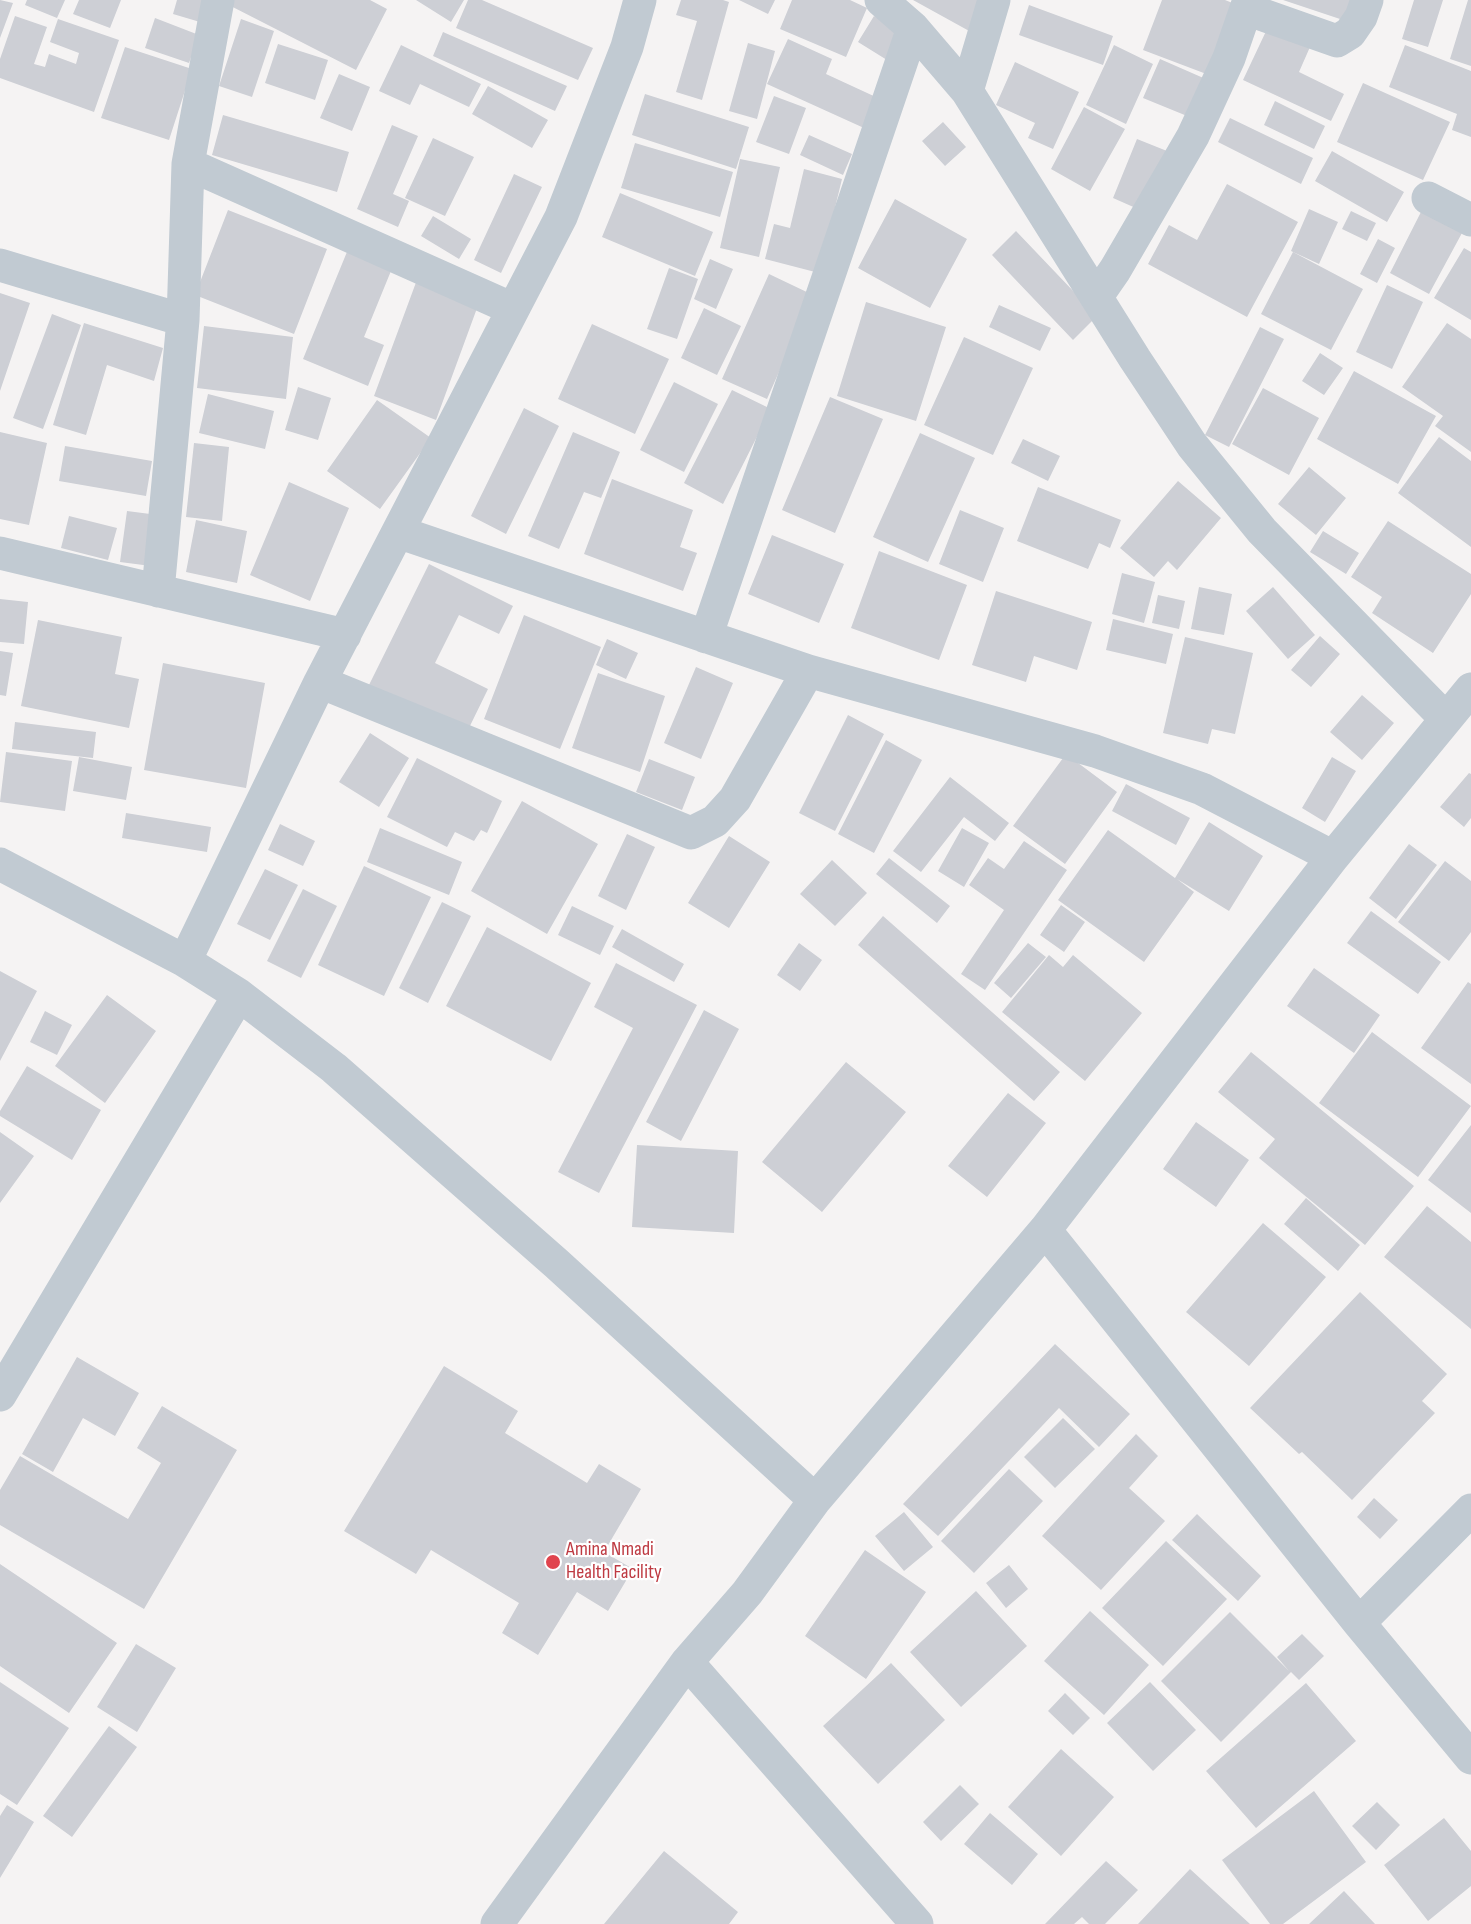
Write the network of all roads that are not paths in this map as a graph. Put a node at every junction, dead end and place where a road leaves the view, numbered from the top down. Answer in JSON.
{"nodes":[{"id":1,"x":218,"y":0,"type":"edge"},
{"id":2,"x":640,"y":0,"type":"edge"},
{"id":3,"x":880,"y":0,"type":"edge"},
{"id":4,"x":994,"y":0,"type":"edge"},
{"id":5,"x":1366,"y":0,"type":"edge"},
{"id":6,"x":1247,"y":4,"type":"edge"},
{"id":7,"x":913,"y":28,"type":"junction"},
{"id":8,"x":967,"y":91,"type":"junction"},
{"id":9,"x":188,"y":165,"type":"junction"},
{"id":10,"x":1428,"y":198,"type":"dead end"},
{"id":11,"x":1471,"y":220,"type":"edge"},
{"id":12,"x":0,"y":265,"type":"edge"},
{"id":13,"x":1097,"y":296,"type":"junction"},
{"id":14,"x":513,"y":309,"type":"junction"},
{"id":15,"x":183,"y":320,"type":"junction"},
{"id":16,"x":398,"y":532,"type":"junction"},
{"id":17,"x":0,"y":553,"type":"edge"},
{"id":18,"x":158,"y":591,"type":"junction"},
{"id":19,"x":345,"y":635,"type":"junction"},
{"id":20,"x":706,"y":637,"type":"junction"},
{"id":21,"x":808,"y":671,"type":"junction"},
{"id":22,"x":320,"y":682,"type":"junction"},
{"id":23,"x":1471,"y":689,"type":"edge"},
{"id":24,"x":1446,"y":718,"type":"junction"},
{"id":25,"x":1333,"y":857,"type":"junction"},
{"id":26,"x":0,"y":864,"type":"edge"},
{"id":27,"x":185,"y":961,"type":"junction"},
{"id":28,"x":239,"y":995,"type":"junction"},
{"id":29,"x":1044,"y":1230,"type":"junction"},
{"id":30,"x":0,"y":1395,"type":"edge"},
{"id":31,"x":815,"y":1500,"type":"junction"},
{"id":32,"x":1471,"y":1510,"type":"edge"},
{"id":33,"x":1359,"y":1623,"type":"junction"},
{"id":34,"x":687,"y":1662,"type":"junction"},
{"id":35,"x":1471,"y":1758,"type":"edge"},
{"id":36,"x":497,"y":1924,"type":"edge"},
{"id":37,"x":917,"y":1924,"type":"edge"}],
"edges":[{"from":1,"to":9,"type":"street"},
{"from":2,"to":14,"type":"street"},
{"from":3,"to":7,"type":"street"},
{"from":4,"to":8,"type":"street"},
{"from":5,"to":6,"type":"street"},
{"from":6,"to":13,"type":"street"},
{"from":7,"to":8,"type":"street"},
{"from":7,"to":20,"type":"street"},
{"from":8,"to":13,"type":"street"},
{"from":9,"to":14,"type":"street"},
{"from":9,"to":15,"type":"street"},
{"from":10,"to":11,"type":"street"},
{"from":12,"to":15,"type":"street"},
{"from":13,"to":24,"type":"street"},
{"from":14,"to":16,"type":"street"},
{"from":15,"to":18,"type":"street"},
{"from":16,"to":19,"type":"street"},
{"from":16,"to":20,"type":"street"},
{"from":17,"to":18,"type":"street"},
{"from":18,"to":19,"type":"street"},
{"from":19,"to":22,"type":"street"},
{"from":20,"to":21,"type":"street"},
{"from":21,"to":22,"type":"street"},
{"from":21,"to":25,"type":"street"},
{"from":22,"to":27,"type":"street"},
{"from":23,"to":24,"type":"street"},
{"from":24,"to":25,"type":"street"},
{"from":25,"to":29,"type":"street"},
{"from":26,"to":27,"type":"street"},
{"from":27,"to":28,"type":"street"},
{"from":28,"to":30,"type":"street"},
{"from":28,"to":31,"type":"street"},
{"from":29,"to":31,"type":"street"},
{"from":29,"to":33,"type":"street"},
{"from":31,"to":34,"type":"street"},
{"from":32,"to":33,"type":"street"},
{"from":33,"to":35,"type":"street"},
{"from":34,"to":36,"type":"street"},
{"from":34,"to":37,"type":"street"}]}
